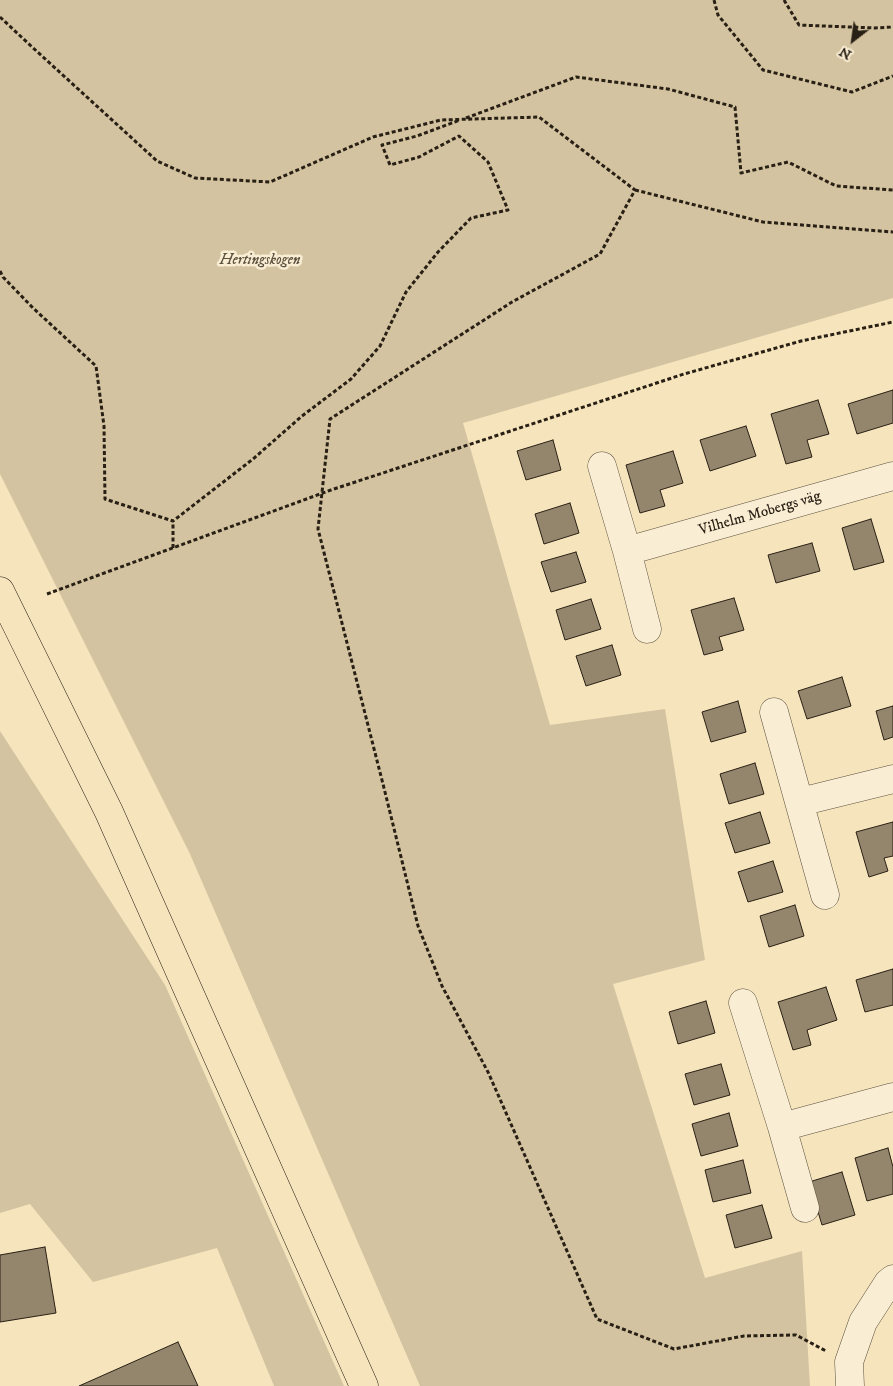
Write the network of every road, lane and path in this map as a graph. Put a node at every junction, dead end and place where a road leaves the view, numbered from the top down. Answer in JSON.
{"nodes":[{"id":1,"x":714,"y":0,"type":"edge"},
{"id":2,"x":784,"y":0,"type":"edge"},
{"id":3,"x":0,"y":17,"type":"edge"},
{"id":4,"x":893,"y":27,"type":"edge"},
{"id":5,"x":893,"y":76,"type":"edge"},
{"id":6,"x":463,"y":119,"type":"junction"},
{"id":7,"x":635,"y":190,"type":"junction"},
{"id":8,"x":893,"y":190,"type":"edge"},
{"id":9,"x":893,"y":232,"type":"edge"},
{"id":10,"x":0,"y":271,"type":"edge"},
{"id":11,"x":893,"y":322,"type":"edge"},
{"id":12,"x":602,"y":466,"type":"dead end"},
{"id":13,"x":893,"y":476,"type":"edge"},
{"id":14,"x":322,"y":493,"type":"junction"},
{"id":15,"x":173,"y":521,"type":"junction"},
{"id":16,"x":173,"y":548,"type":"junction"},
{"id":17,"x":627,"y":551,"type":"junction"},
{"id":18,"x":0,"y":591,"type":"edge"},
{"id":19,"x":47,"y":594,"type":"dead end"},
{"id":20,"x":647,"y":629,"type":"dead end"},
{"id":21,"x":774,"y":712,"type":"dead end"},
{"id":22,"x":893,"y":779,"type":"edge"},
{"id":23,"x":800,"y":802,"type":"junction"},
{"id":24,"x":825,"y":895,"type":"dead end"},
{"id":25,"x":743,"y":1003,"type":"dead end"},
{"id":26,"x":893,"y":1097,"type":"edge"},
{"id":27,"x":782,"y":1127,"type":"junction"},
{"id":28,"x":805,"y":1208,"type":"dead end"},
{"id":29,"x":893,"y":1279,"type":"edge"},
{"id":30,"x":850,"y":1374,"type":"edge"},
{"id":31,"x":364,"y":1386,"type":"edge"}],
"edges":[{"from":1,"to":5,"type":"path"},
{"from":2,"to":4,"type":"path"},
{"from":3,"to":6,"type":"path"},
{"from":6,"to":7,"type":"path"},
{"from":6,"to":8,"type":"path"},
{"from":6,"to":15,"type":"path"},
{"from":7,"to":9,"type":"path"},
{"from":7,"to":14,"type":"path"},
{"from":10,"to":15,"type":"path"},
{"from":11,"to":14,"type":"path"},
{"from":12,"to":17,"type":"street"},
{"from":13,"to":17,"type":"street","name":"Vilhelm Mobergs väg"},
{"from":14,"to":16,"type":"path"},
{"from":14,"to":30,"type":"path"},
{"from":15,"to":16,"type":"path"},
{"from":16,"to":19,"type":"path"},
{"from":17,"to":20,"type":"street"},
{"from":18,"to":31,"type":"main road"},
{"from":21,"to":23,"type":"street"},
{"from":22,"to":23,"type":"street"},
{"from":23,"to":24,"type":"street"},
{"from":25,"to":27,"type":"street"},
{"from":26,"to":27,"type":"street"},
{"from":27,"to":28,"type":"street"},
{"from":29,"to":30,"type":"street"}]}
